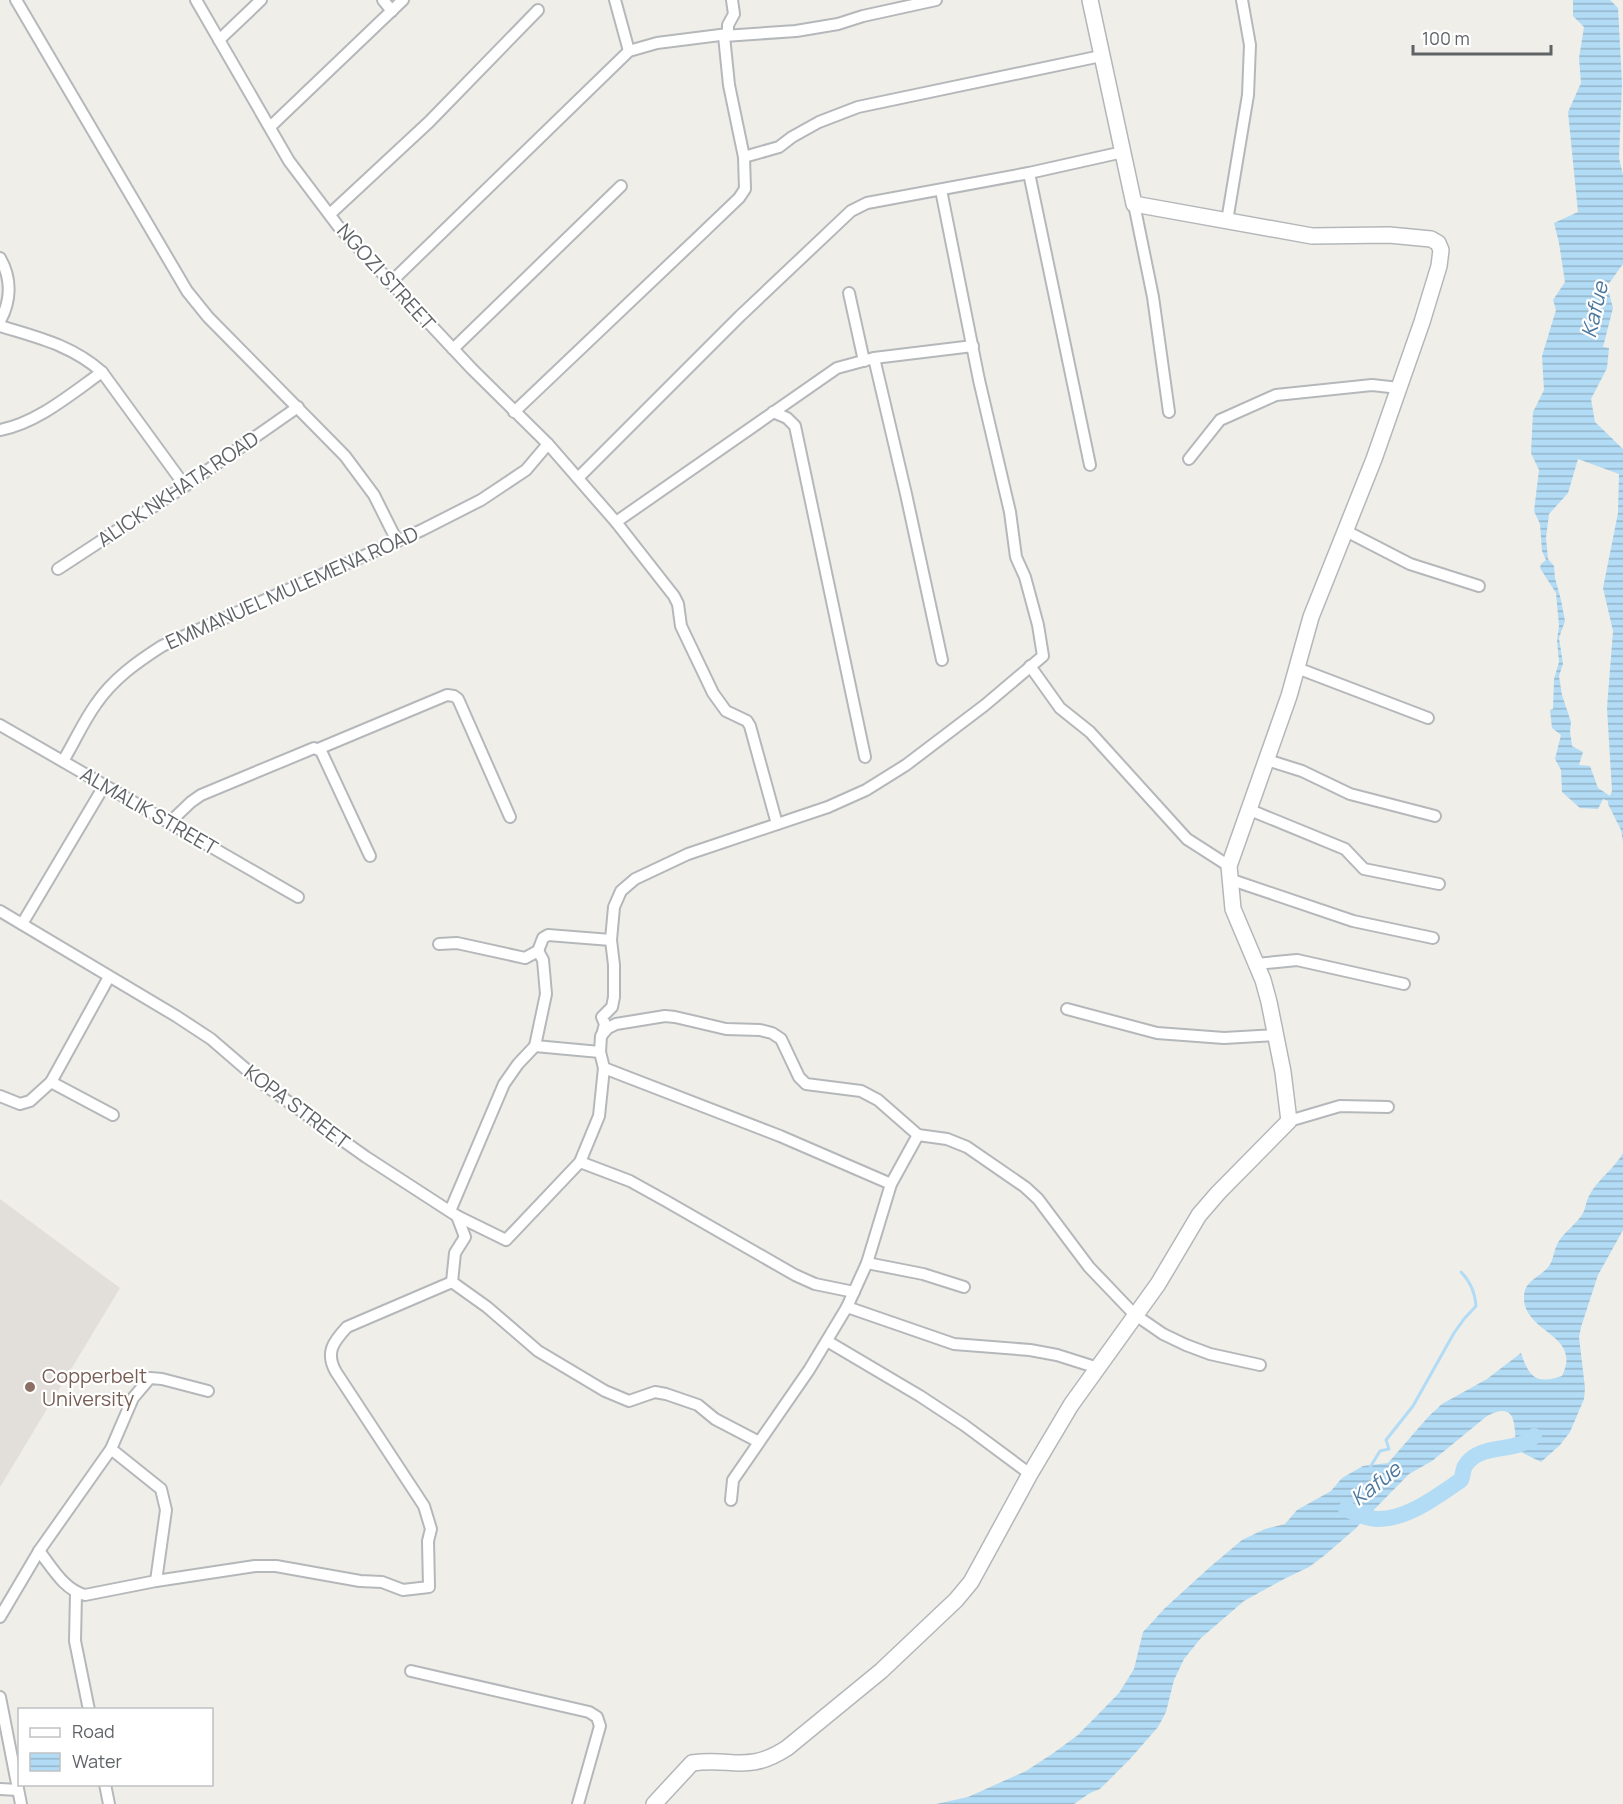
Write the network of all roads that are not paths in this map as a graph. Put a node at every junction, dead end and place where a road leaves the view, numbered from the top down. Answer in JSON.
{"nodes":[{"id":1,"x":16,"y":0,"type":"edge"},
{"id":2,"x":196,"y":0,"type":"edge"},
{"id":3,"x":261,"y":0,"type":"edge"},
{"id":4,"x":383,"y":0,"type":"edge"},
{"id":5,"x":403,"y":0,"type":"edge"},
{"id":6,"x":615,"y":0,"type":"edge"},
{"id":7,"x":732,"y":0,"type":"edge"},
{"id":8,"x":936,"y":0,"type":"edge"},
{"id":9,"x":1090,"y":0,"type":"edge"},
{"id":10,"x":1242,"y":0,"type":"edge"},
{"id":11,"x":392,"y":10,"type":"junction"},
{"id":12,"x":538,"y":10,"type":"dead end"},
{"id":13,"x":726,"y":35,"type":"junction"},
{"id":14,"x":219,"y":40,"type":"junction"},
{"id":15,"x":629,"y":51,"type":"junction"},
{"id":16,"x":1101,"y":56,"type":"junction"},
{"id":17,"x":270,"y":127,"type":"junction"},
{"id":18,"x":1123,"y":152,"type":"junction"},
{"id":19,"x":744,"y":158,"type":"junction"},
{"id":20,"x":1029,"y":173,"type":"junction"},
{"id":21,"x":621,"y":186,"type":"dead end"},
{"id":22,"x":941,"y":190,"type":"junction"},
{"id":23,"x":1134,"y":204,"type":"junction"},
{"id":24,"x":330,"y":214,"type":"junction"},
{"id":25,"x":1227,"y":221,"type":"junction"},
{"id":26,"x":0,"y":258,"type":"edge"},
{"id":27,"x":390,"y":283,"type":"junction"},
{"id":28,"x":849,"y":293,"type":"dead end"},
{"id":29,"x":0,"y":321,"type":"edge"},
{"id":30,"x":0,"y":326,"type":"edge"},
{"id":31,"x":973,"y":346,"type":"junction"},
{"id":32,"x":453,"y":349,"type":"junction"},
{"id":33,"x":869,"y":360,"type":"junction"},
{"id":34,"x":102,"y":372,"type":"junction"},
{"id":35,"x":1400,"y":388,"type":"junction"},
{"id":36,"x":298,"y":407,"type":"junction"},
{"id":37,"x":514,"y":412,"type":"junction"},
{"id":38,"x":773,"y":412,"type":"junction"},
{"id":39,"x":1169,"y":412,"type":"dead end"},
{"id":40,"x":0,"y":430,"type":"edge"},
{"id":41,"x":548,"y":444,"type":"junction"},
{"id":42,"x":1189,"y":459,"type":"dead end"},
{"id":43,"x":1090,"y":465,"type":"dead end"},
{"id":44,"x":578,"y":478,"type":"junction"},
{"id":45,"x":185,"y":486,"type":"junction"},
{"id":46,"x":616,"y":522,"type":"junction"},
{"id":47,"x":1346,"y":531,"type":"junction"},
{"id":48,"x":397,"y":541,"type":"junction"},
{"id":49,"x":58,"y":569,"type":"dead end"},
{"id":50,"x":1479,"y":586,"type":"dead end"},
{"id":51,"x":942,"y":660,"type":"dead end"},
{"id":52,"x":1029,"y":666,"type":"junction"},
{"id":53,"x":1297,"y":668,"type":"junction"},
{"id":54,"x":1428,"y":718,"type":"dead end"},
{"id":55,"x":0,"y":725,"type":"edge"},
{"id":56,"x":318,"y":749,"type":"junction"},
{"id":57,"x":865,"y":758,"type":"dead end"},
{"id":58,"x":1267,"y":760,"type":"junction"},
{"id":59,"x":63,"y":761,"type":"junction"},
{"id":60,"x":104,"y":786,"type":"junction"},
{"id":61,"x":1250,"y":810,"type":"junction"},
{"id":62,"x":1435,"y":816,"type":"dead end"},
{"id":63,"x":510,"y":817,"type":"dead end"},
{"id":64,"x":169,"y":823,"type":"junction"},
{"id":65,"x":777,"y":824,"type":"junction"},
{"id":66,"x":370,"y":856,"type":"dead end"},
{"id":67,"x":1229,"y":872,"type":"junction"},
{"id":68,"x":1439,"y":885,"type":"dead end"},
{"id":69,"x":298,"y":897,"type":"dead end"},
{"id":70,"x":0,"y":911,"type":"edge"},
{"id":71,"x":22,"y":924,"type":"junction"},
{"id":72,"x":1433,"y":939,"type":"dead end"},
{"id":73,"x":611,"y":940,"type":"junction"},
{"id":74,"x":439,"y":944,"type":"dead end"},
{"id":75,"x":538,"y":951,"type":"junction"},
{"id":76,"x":1256,"y":964,"type":"junction"},
{"id":77,"x":109,"y":977,"type":"junction"},
{"id":78,"x":1404,"y":984,"type":"dead end"},
{"id":79,"x":1067,"y":1009,"type":"dead end"},
{"id":80,"x":1276,"y":1035,"type":"junction"},
{"id":81,"x":601,"y":1036,"type":"junction"},
{"id":82,"x":535,"y":1046,"type":"junction"},
{"id":83,"x":600,"y":1052,"type":"junction"},
{"id":84,"x":604,"y":1068,"type":"junction"},
{"id":85,"x":51,"y":1083,"type":"junction"},
{"id":86,"x":0,"y":1096,"type":"edge"},
{"id":87,"x":1388,"y":1107,"type":"dead end"},
{"id":88,"x":113,"y":1115,"type":"dead end"},
{"id":89,"x":1289,"y":1121,"type":"junction"},
{"id":90,"x":918,"y":1135,"type":"junction"},
{"id":91,"x":580,"y":1162,"type":"junction"},
{"id":92,"x":891,"y":1184,"type":"junction"},
{"id":93,"x":453,"y":1213,"type":"junction"},
{"id":94,"x":867,"y":1263,"type":"junction"},
{"id":95,"x":452,"y":1282,"type":"junction"},
{"id":96,"x":964,"y":1287,"type":"dead end"},
{"id":97,"x":854,"y":1292,"type":"junction"},
{"id":98,"x":847,"y":1307,"type":"junction"},
{"id":99,"x":1134,"y":1314,"type":"junction"},
{"id":100,"x":827,"y":1341,"type":"junction"},
{"id":101,"x":1260,"y":1365,"type":"dead end"},
{"id":102,"x":1098,"y":1368,"type":"junction"},
{"id":103,"x":208,"y":1391,"type":"dead end"},
{"id":104,"x":759,"y":1442,"type":"junction"},
{"id":105,"x":111,"y":1449,"type":"junction"},
{"id":106,"x":1030,"y":1474,"type":"junction"},
{"id":107,"x":731,"y":1500,"type":"dead end"},
{"id":108,"x":39,"y":1551,"type":"junction"},
{"id":109,"x":156,"y":1581,"type":"junction"},
{"id":110,"x":76,"y":1593,"type":"junction"},
{"id":111,"x":0,"y":1617,"type":"edge"},
{"id":112,"x":411,"y":1671,"type":"dead end"},
{"id":113,"x":0,"y":1697,"type":"edge"},
{"id":114,"x":89,"y":1708,"type":"edge"},
{"id":115,"x":105,"y":1786,"type":"edge"},
{"id":116,"x":0,"y":1790,"type":"edge"},
{"id":117,"x":18,"y":1790,"type":"junction"},
{"id":118,"x":21,"y":1804,"type":"edge"},
{"id":119,"x":109,"y":1804,"type":"edge"},
{"id":120,"x":578,"y":1804,"type":"edge"},
{"id":121,"x":654,"y":1804,"type":"edge"}],
"edges":[{"from":1,"to":36,"type":"street"},
{"from":2,"to":14,"type":"street","name":"NGOZI STREET"},
{"from":3,"to":14,"type":"street"},
{"from":4,"to":11,"type":"street"},
{"from":5,"to":11,"type":"street"},
{"from":6,"to":15,"type":"street"},
{"from":7,"to":13,"type":"street"},
{"from":8,"to":13,"type":"street"},
{"from":9,"to":16,"type":"street"},
{"from":10,"to":25,"type":"street"},
{"from":11,"to":17,"type":"street"},
{"from":12,"to":24,"type":"street"},
{"from":13,"to":15,"type":"street"},
{"from":13,"to":19,"type":"street"},
{"from":14,"to":17,"type":"street","name":"NGOZI STREET"},
{"from":15,"to":27,"type":"street"},
{"from":16,"to":18,"type":"street"},
{"from":16,"to":19,"type":"street"},
{"from":17,"to":24,"type":"street","name":"NGOZI STREET"},
{"from":18,"to":20,"type":"street"},
{"from":18,"to":23,"type":"street"},
{"from":19,"to":37,"type":"street"},
{"from":20,"to":22,"type":"street"},
{"from":20,"to":43,"type":"street"},
{"from":21,"to":32,"type":"street"},
{"from":22,"to":31,"type":"street"},
{"from":22,"to":44,"type":"street"},
{"from":23,"to":25,"type":"street"},
{"from":23,"to":39,"type":"street"},
{"from":24,"to":27,"type":"street","name":"NGOZI STREET"},
{"from":25,"to":35,"type":"street"},
{"from":26,"to":29,"type":"street"},
{"from":27,"to":32,"type":"street","name":"NGOZI STREET"},
{"from":28,"to":33,"type":"street"},
{"from":30,"to":34,"type":"street"},
{"from":31,"to":33,"type":"street"},
{"from":31,"to":52,"type":"street"},
{"from":32,"to":37,"type":"street","name":"NGOZI STREET"},
{"from":33,"to":38,"type":"street"},
{"from":33,"to":51,"type":"street"},
{"from":34,"to":40,"type":"street"},
{"from":34,"to":45,"type":"street"},
{"from":35,"to":42,"type":"street"},
{"from":35,"to":47,"type":"street"},
{"from":36,"to":45,"type":"street","name":"ALICK NKHATA ROAD"},
{"from":36,"to":48,"type":"street"},
{"from":37,"to":41,"type":"street","name":"NGOZI STREET"},
{"from":38,"to":46,"type":"street"},
{"from":38,"to":57,"type":"street"},
{"from":41,"to":44,"type":"street","name":"NGOZI STREET"},
{"from":41,"to":48,"type":"street","name":"EMMANUEL MULEMENA ROAD"},
{"from":44,"to":46,"type":"street","name":"NGOZI STREET"},
{"from":45,"to":49,"type":"street","name":"ALICK NKHATA ROAD"},
{"from":46,"to":65,"type":"street","name":"NGOZI STREET"},
{"from":47,"to":50,"type":"street"},
{"from":47,"to":53,"type":"street"},
{"from":48,"to":59,"type":"street","name":"EMMANUEL MULEMENA ROAD"},
{"from":52,"to":65,"type":"street"},
{"from":52,"to":67,"type":"street"},
{"from":53,"to":54,"type":"street"},
{"from":53,"to":58,"type":"street"},
{"from":55,"to":59,"type":"street","name":"ALMALIK STREET"},
{"from":56,"to":63,"type":"street"},
{"from":56,"to":64,"type":"street"},
{"from":56,"to":66,"type":"street"},
{"from":58,"to":61,"type":"street"},
{"from":58,"to":62,"type":"street"},
{"from":59,"to":60,"type":"street","name":"ALMALIK STREET"},
{"from":60,"to":64,"type":"street","name":"ALMALIK STREET"},
{"from":60,"to":71,"type":"street"},
{"from":61,"to":67,"type":"street"},
{"from":61,"to":68,"type":"street"},
{"from":64,"to":69,"type":"street","name":"ALMALIK STREET"},
{"from":65,"to":73,"type":"street"},
{"from":67,"to":72,"type":"street"},
{"from":67,"to":76,"type":"street"},
{"from":70,"to":71,"type":"street","name":"KOPA STREET"},
{"from":71,"to":77,"type":"street","name":"KOPA STREET"},
{"from":73,"to":75,"type":"street"},
{"from":73,"to":81,"type":"street"},
{"from":74,"to":75,"type":"street"},
{"from":75,"to":82,"type":"street"},
{"from":76,"to":78,"type":"street"},
{"from":76,"to":80,"type":"street"},
{"from":77,"to":85,"type":"street"},
{"from":77,"to":93,"type":"street","name":"KOPA STREET"},
{"from":79,"to":80,"type":"street"},
{"from":80,"to":89,"type":"street"},
{"from":81,"to":83,"type":"street"},
{"from":81,"to":90,"type":"street"},
{"from":82,"to":83,"type":"street"},
{"from":82,"to":93,"type":"street"},
{"from":83,"to":84,"type":"street"},
{"from":84,"to":91,"type":"street"},
{"from":84,"to":92,"type":"street"},
{"from":85,"to":86,"type":"street"},
{"from":85,"to":88,"type":"street"},
{"from":87,"to":89,"type":"street"},
{"from":89,"to":99,"type":"street"},
{"from":90,"to":92,"type":"street"},
{"from":90,"to":99,"type":"street"},
{"from":91,"to":93,"type":"street","name":"KOPA STREET"},
{"from":91,"to":97,"type":"street"},
{"from":92,"to":94,"type":"street"},
{"from":93,"to":95,"type":"street"},
{"from":94,"to":96,"type":"street"},
{"from":94,"to":97,"type":"street"},
{"from":95,"to":104,"type":"street"},
{"from":95,"to":109,"type":"street"},
{"from":97,"to":98,"type":"street"},
{"from":98,"to":100,"type":"street"},
{"from":98,"to":102,"type":"street"},
{"from":99,"to":101,"type":"street"},
{"from":99,"to":102,"type":"street"},
{"from":100,"to":104,"type":"street"},
{"from":100,"to":106,"type":"street"},
{"from":102,"to":106,"type":"street"},
{"from":103,"to":105,"type":"street"},
{"from":104,"to":107,"type":"street"},
{"from":105,"to":108,"type":"street"},
{"from":105,"to":109,"type":"street"},
{"from":106,"to":121,"type":"street"},
{"from":108,"to":110,"type":"street"},
{"from":108,"to":111,"type":"street"},
{"from":109,"to":110,"type":"street"},
{"from":110,"to":114,"type":"street"},
{"from":112,"to":120,"type":"street"},
{"from":113,"to":117,"type":"street"},
{"from":115,"to":119,"type":"street"},
{"from":116,"to":117,"type":"street"},
{"from":117,"to":118,"type":"street"}]}
